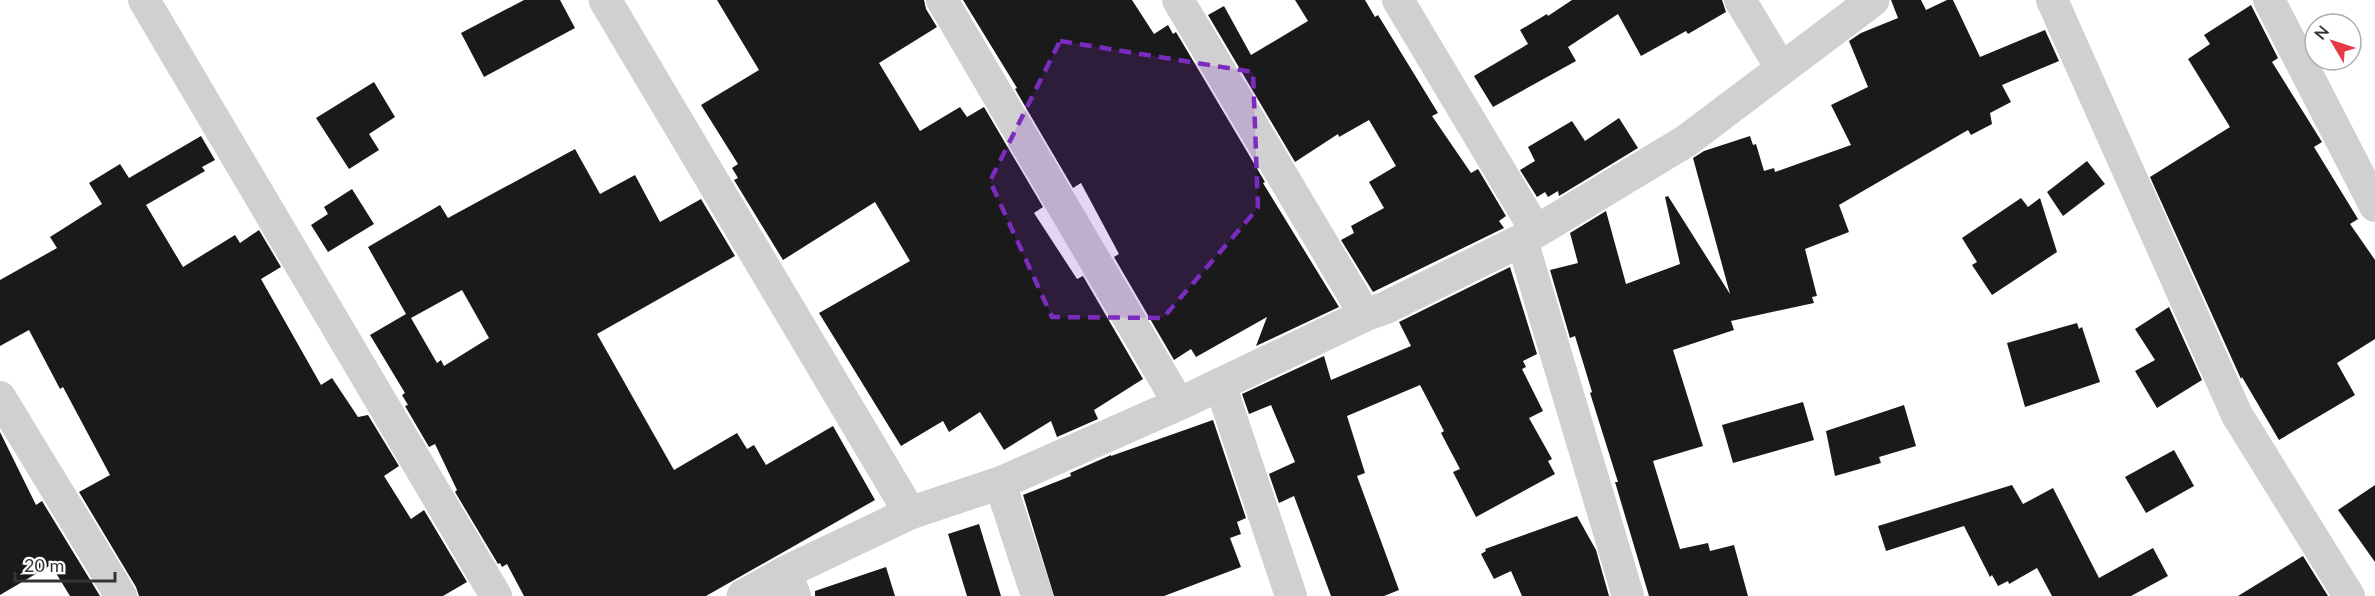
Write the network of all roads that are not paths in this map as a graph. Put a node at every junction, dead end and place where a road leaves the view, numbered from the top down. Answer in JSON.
{"nodes":[{"id":1,"x":144,"y":0,"type":"edge"},
{"id":2,"x":605,"y":0,"type":"edge"},
{"id":3,"x":942,"y":0,"type":"edge"},
{"id":4,"x":1178,"y":0,"type":"edge"},
{"id":5,"x":1398,"y":0,"type":"edge"},
{"id":6,"x":1740,"y":0,"type":"edge"},
{"id":7,"x":1873,"y":0,"type":"edge"},
{"id":8,"x":2052,"y":0,"type":"edge"},
{"id":9,"x":2269,"y":0,"type":"edge"},
{"id":10,"x":1781,"y":68,"type":"junction"},
{"id":11,"x":2375,"y":206,"type":"edge"},
{"id":12,"x":1529,"y":235,"type":"junction"},
{"id":13,"x":1365,"y":315,"type":"junction"},
{"id":14,"x":1220,"y":384,"type":"junction"},
{"id":15,"x":0,"y":398,"type":"edge"},
{"id":16,"x":1179,"y":404,"type":"junction"},
{"id":17,"x":1000,"y":483,"type":"junction"},
{"id":18,"x":910,"y":513,"type":"junction"},
{"id":19,"x":790,"y":584,"type":"edge"},
{"id":20,"x":121,"y":596,"type":"edge"},
{"id":21,"x":496,"y":596,"type":"edge"},
{"id":22,"x":743,"y":596,"type":"edge"},
{"id":23,"x":1037,"y":596,"type":"edge"},
{"id":24,"x":1291,"y":596,"type":"edge"},
{"id":25,"x":1628,"y":596,"type":"edge"},
{"id":26,"x":2349,"y":596,"type":"edge"}],
"edges":[{"from":1,"to":21,"type":"street"},
{"from":2,"to":18,"type":"street"},
{"from":3,"to":16,"type":"street"},
{"from":4,"to":13,"type":"street"},
{"from":5,"to":12,"type":"street"},
{"from":6,"to":10,"type":"street"},
{"from":7,"to":10,"type":"street"},
{"from":8,"to":26,"type":"street"},
{"from":9,"to":11,"type":"street"},
{"from":10,"to":12,"type":"street"},
{"from":12,"to":13,"type":"street"},
{"from":12,"to":25,"type":"street"},
{"from":13,"to":14,"type":"street"},
{"from":14,"to":16,"type":"street"},
{"from":14,"to":24,"type":"street"},
{"from":15,"to":20,"type":"street"},
{"from":16,"to":17,"type":"street"},
{"from":17,"to":18,"type":"street"},
{"from":17,"to":23,"type":"street"},
{"from":18,"to":19,"type":"street"},
{"from":19,"to":22,"type":"street"}]}
